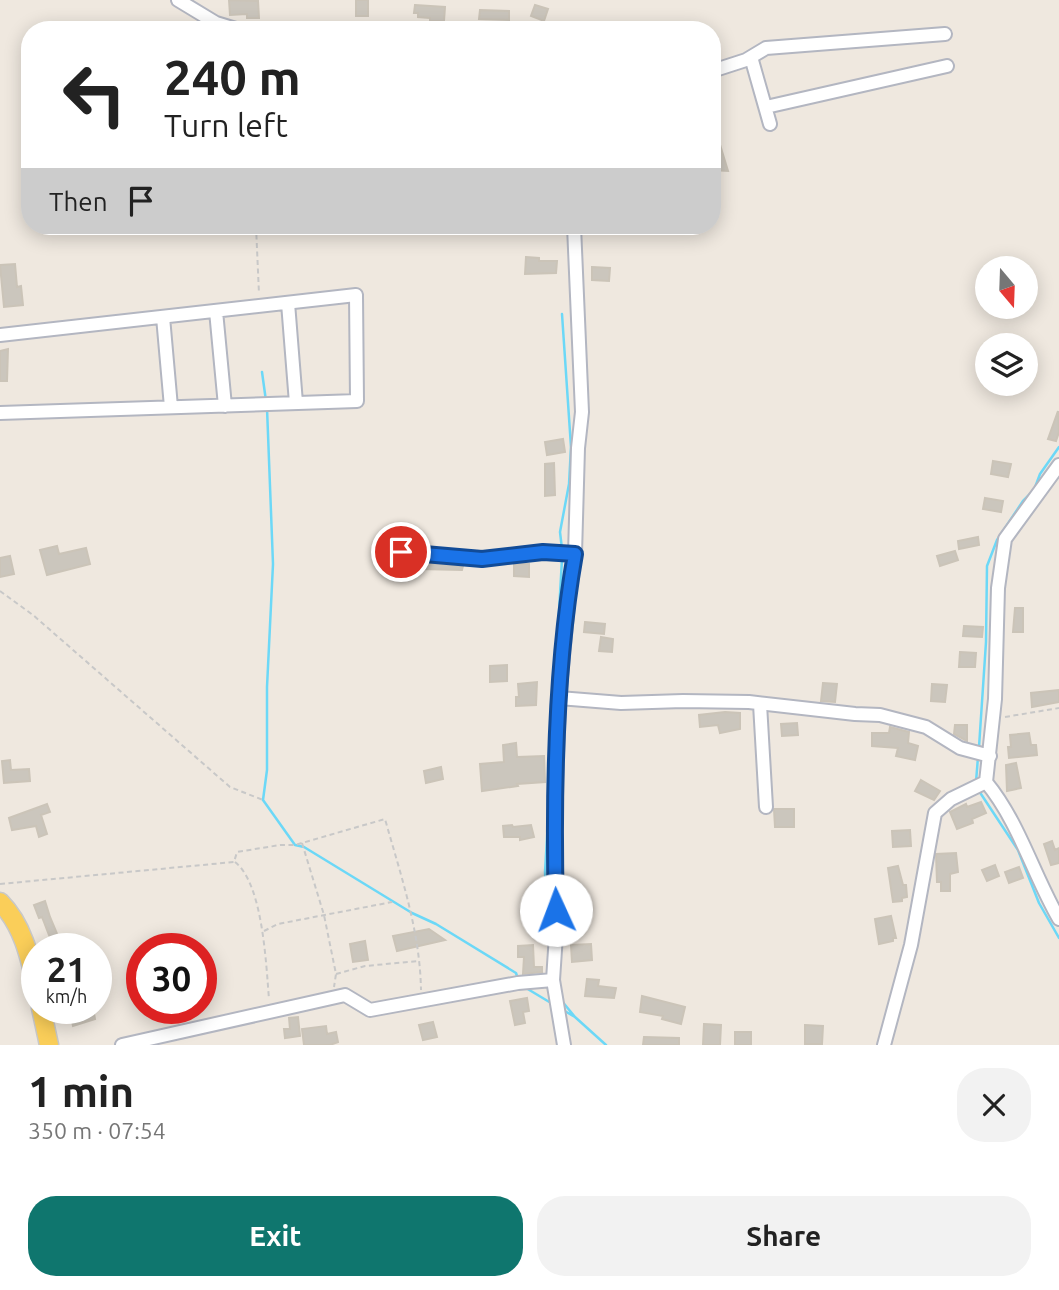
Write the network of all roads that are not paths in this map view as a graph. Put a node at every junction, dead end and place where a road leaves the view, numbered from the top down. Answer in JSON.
{"nodes":[{"id":1,"x":178,"y":0,"type":"edge"},
{"id":2,"x":213,"y":21,"type":"edge"},
{"id":3,"x":945,"y":34,"type":"dead end"},
{"id":4,"x":751,"y":57,"type":"junction"},
{"id":5,"x":947,"y":66,"type":"dead end"},
{"id":6,"x":721,"y":68,"type":"edge"},
{"id":7,"x":766,"y":107,"type":"junction"},
{"id":8,"x":770,"y":124,"type":"dead end"},
{"id":9,"x":575,"y":235,"type":"edge"},
{"id":10,"x":288,"y":303,"type":"junction"},
{"id":11,"x":216,"y":311,"type":"junction"},
{"id":12,"x":163,"y":317,"type":"junction"},
{"id":13,"x":0,"y":335,"type":"edge"},
{"id":14,"x":296,"y":403,"type":"junction"},
{"id":15,"x":225,"y":406,"type":"junction"},
{"id":16,"x":171,"y":407,"type":"junction"},
{"id":17,"x":0,"y":413,"type":"edge"},
{"id":18,"x":1059,"y":465,"type":"edge"},
{"id":19,"x":401,"y":552,"type":"dead end"},
{"id":20,"x":575,"y":554,"type":"junction"},
{"id":21,"x":559,"y":698,"type":"junction"},
{"id":22,"x":760,"y":704,"type":"junction"},
{"id":23,"x":989,"y":756,"type":"junction"},
{"id":24,"x":986,"y":782,"type":"junction"},
{"id":25,"x":766,"y":807,"type":"dead end"},
{"id":26,"x":0,"y":902,"type":"edge"},
{"id":27,"x":1059,"y":919,"type":"edge"},
{"id":28,"x":21,"y":935,"type":"edge"},
{"id":29,"x":553,"y":980,"type":"junction"},
{"id":30,"x":44,"y":1024,"type":"edge"},
{"id":31,"x":165,"y":1041,"type":"edge"},
{"id":32,"x":49,"y":1045,"type":"edge"},
{"id":33,"x":122,"y":1045,"type":"edge"},
{"id":34,"x":564,"y":1045,"type":"edge"},
{"id":35,"x":884,"y":1045,"type":"edge"}],
"edges":[{"from":1,"to":2,"type":"street"},
{"from":3,"to":4,"type":"street"},
{"from":4,"to":6,"type":"street"},
{"from":4,"to":7,"type":"street"},
{"from":5,"to":7,"type":"street"},
{"from":7,"to":8,"type":"street"},
{"from":9,"to":20,"type":"street"},
{"from":10,"to":11,"type":"street"},
{"from":10,"to":14,"type":"street"},
{"from":10,"to":14,"type":"street"},
{"from":11,"to":12,"type":"street"},
{"from":11,"to":15,"type":"street"},
{"from":12,"to":13,"type":"street"},
{"from":12,"to":16,"type":"street"},
{"from":14,"to":15,"type":"street"},
{"from":15,"to":16,"type":"street"},
{"from":16,"to":17,"type":"street"},
{"from":18,"to":23,"type":"street"},
{"from":19,"to":20,"type":"street"},
{"from":20,"to":21,"type":"street"},
{"from":21,"to":22,"type":"street"},
{"from":21,"to":29,"type":"street"},
{"from":22,"to":23,"type":"street"},
{"from":22,"to":25,"type":"street"},
{"from":23,"to":24,"type":"street"},
{"from":24,"to":27,"type":"street"},
{"from":24,"to":35,"type":"street"},
{"from":26,"to":28,"type":"main road"},
{"from":29,"to":31,"type":"street"},
{"from":29,"to":34,"type":"street"},
{"from":30,"to":32,"type":"main road"},
{"from":31,"to":33,"type":"street"}]}
